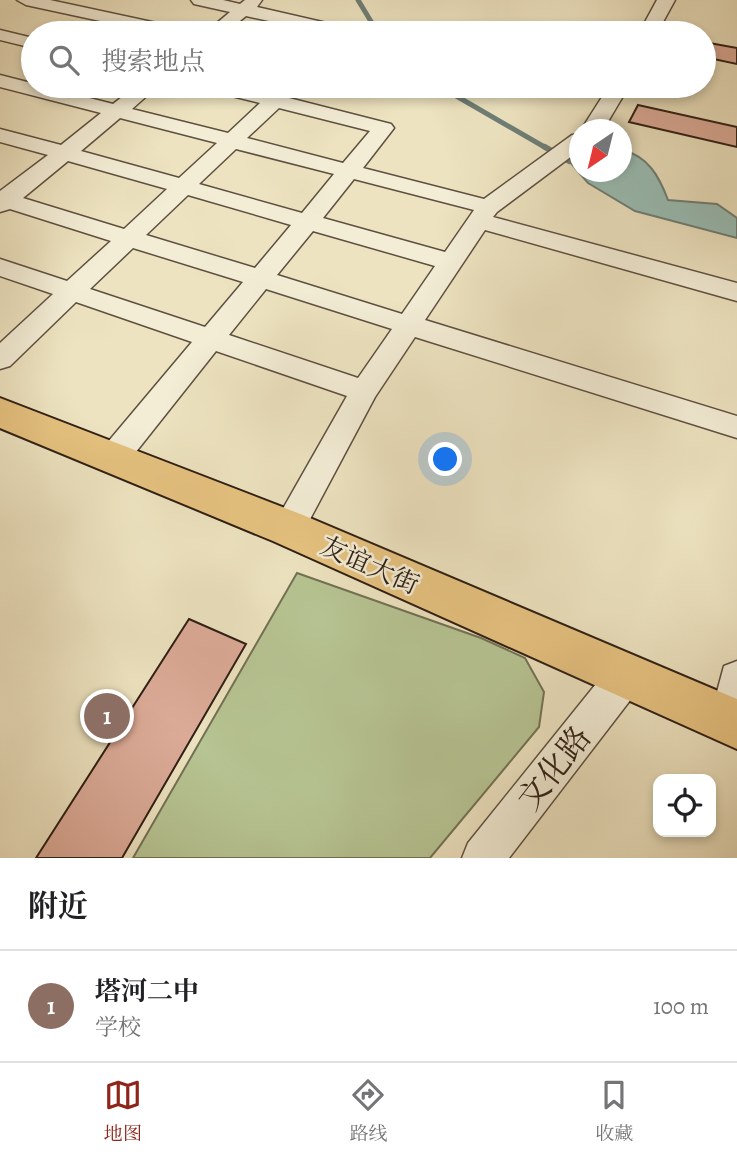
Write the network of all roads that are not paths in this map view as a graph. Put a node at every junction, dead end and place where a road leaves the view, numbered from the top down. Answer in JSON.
{"nodes":[{"id":1,"x":26,"y":0,"type":"edge"},
{"id":2,"x":200,"y":0,"type":"edge"},
{"id":3,"x":666,"y":0,"type":"edge"},
{"id":4,"x":249,"y":5,"type":"edge"},
{"id":5,"x":127,"y":6,"type":"dead end"},
{"id":6,"x":110,"y":18,"type":"junction"},
{"id":7,"x":106,"y":21,"type":"edge"},
{"id":8,"x":124,"y":21,"type":"edge"},
{"id":9,"x":229,"y":21,"type":"edge"},
{"id":10,"x":304,"y":21,"type":"edge"},
{"id":11,"x":655,"y":21,"type":"edge"},
{"id":12,"x":0,"y":35,"type":"edge"},
{"id":13,"x":21,"y":40,"type":"edge"},
{"id":14,"x":21,"y":78,"type":"edge"},
{"id":15,"x":5,"y":87,"type":"edge"},
{"id":16,"x":56,"y":98,"type":"edge"},
{"id":17,"x":134,"y":98,"type":"edge"},
{"id":18,"x":278,"y":98,"type":"edge"},
{"id":19,"x":297,"y":98,"type":"edge"},
{"id":20,"x":612,"y":98,"type":"edge"},
{"id":21,"x":117,"y":111,"type":"junction"},
{"id":22,"x":600,"y":119,"type":"edge"},
{"id":23,"x":0,"y":135,"type":"edge"},
{"id":24,"x":232,"y":142,"type":"junction"},
{"id":25,"x":569,"y":149,"type":"edge"},
{"id":26,"x":65,"y":153,"type":"junction"},
{"id":27,"x":349,"y":173,"type":"junction"},
{"id":28,"x":183,"y":187,"type":"junction"},
{"id":29,"x":2,"y":201,"type":"edge"},
{"id":30,"x":483,"y":214,"type":"junction"},
{"id":31,"x":308,"y":222,"type":"junction"},
{"id":32,"x":129,"y":238,"type":"junction"},
{"id":33,"x":450,"y":262,"type":"junction"},
{"id":34,"x":0,"y":267,"type":"edge"},
{"id":35,"x":261,"y":279,"type":"junction"},
{"id":36,"x":71,"y":291,"type":"junction"},
{"id":37,"x":737,"y":292,"type":"edge"},
{"id":38,"x":408,"y":325,"type":"junction"},
{"id":39,"x":211,"y":339,"type":"junction"},
{"id":40,"x":0,"y":359,"type":"edge"},
{"id":41,"x":364,"y":391,"type":"junction"},
{"id":42,"x":0,"y":412,"type":"edge"},
{"id":43,"x":737,"y":427,"type":"edge"},
{"id":44,"x":113,"y":458,"type":"junction"},
{"id":45,"x":288,"y":528,"type":"junction"},
{"id":46,"x":625,"y":677,"type":"junction"},
{"id":47,"x":737,"y":679,"type":"edge"},
{"id":48,"x":732,"y":722,"type":"edge"},
{"id":49,"x":483,"y":858,"type":"edge"}],
"edges":[{"from":1,"to":6,"type":"street"},
{"from":2,"to":4,"type":"street"},
{"from":3,"to":11,"type":"street"},
{"from":4,"to":9,"type":"street"},
{"from":4,"to":10,"type":"street"},
{"from":5,"to":6,"type":"street"},
{"from":6,"to":7,"type":"street"},
{"from":6,"to":8,"type":"street"},
{"from":12,"to":13,"type":"street"},
{"from":14,"to":15,"type":"street"},
{"from":16,"to":21,"type":"street"},
{"from":17,"to":21,"type":"street"},
{"from":18,"to":24,"type":"street"},
{"from":19,"to":27,"type":"street"},
{"from":20,"to":22,"type":"street"},
{"from":21,"to":24,"type":"street"},
{"from":21,"to":26,"type":"street"},
{"from":23,"to":26,"type":"street"},
{"from":24,"to":27,"type":"street"},
{"from":24,"to":28,"type":"street"},
{"from":25,"to":30,"type":"street"},
{"from":26,"to":28,"type":"street"},
{"from":26,"to":29,"type":"street"},
{"from":27,"to":30,"type":"street"},
{"from":27,"to":31,"type":"street"},
{"from":28,"to":31,"type":"street"},
{"from":28,"to":32,"type":"street"},
{"from":29,"to":32,"type":"street"},
{"from":30,"to":33,"type":"street"},
{"from":30,"to":37,"type":"street"},
{"from":31,"to":33,"type":"street"},
{"from":31,"to":35,"type":"street"},
{"from":32,"to":35,"type":"street"},
{"from":32,"to":36,"type":"street"},
{"from":33,"to":38,"type":"street"},
{"from":34,"to":36,"type":"street"},
{"from":35,"to":38,"type":"street"},
{"from":35,"to":39,"type":"street"},
{"from":36,"to":39,"type":"street"},
{"from":36,"to":40,"type":"street"},
{"from":38,"to":41,"type":"street"},
{"from":38,"to":43,"type":"street"},
{"from":39,"to":41,"type":"street"},
{"from":39,"to":44,"type":"street"},
{"from":41,"to":45,"type":"street"},
{"from":42,"to":44,"type":"main road","name":"友谊大街"},
{"from":44,"to":45,"type":"main road","name":"友谊大街"},
{"from":45,"to":46,"type":"main road","name":"友谊大街"},
{"from":46,"to":48,"type":"main road","name":"友谊大街"},
{"from":46,"to":49,"type":"street","name":"文化路"},
{"from":47,"to":48,"type":"street"}]}
